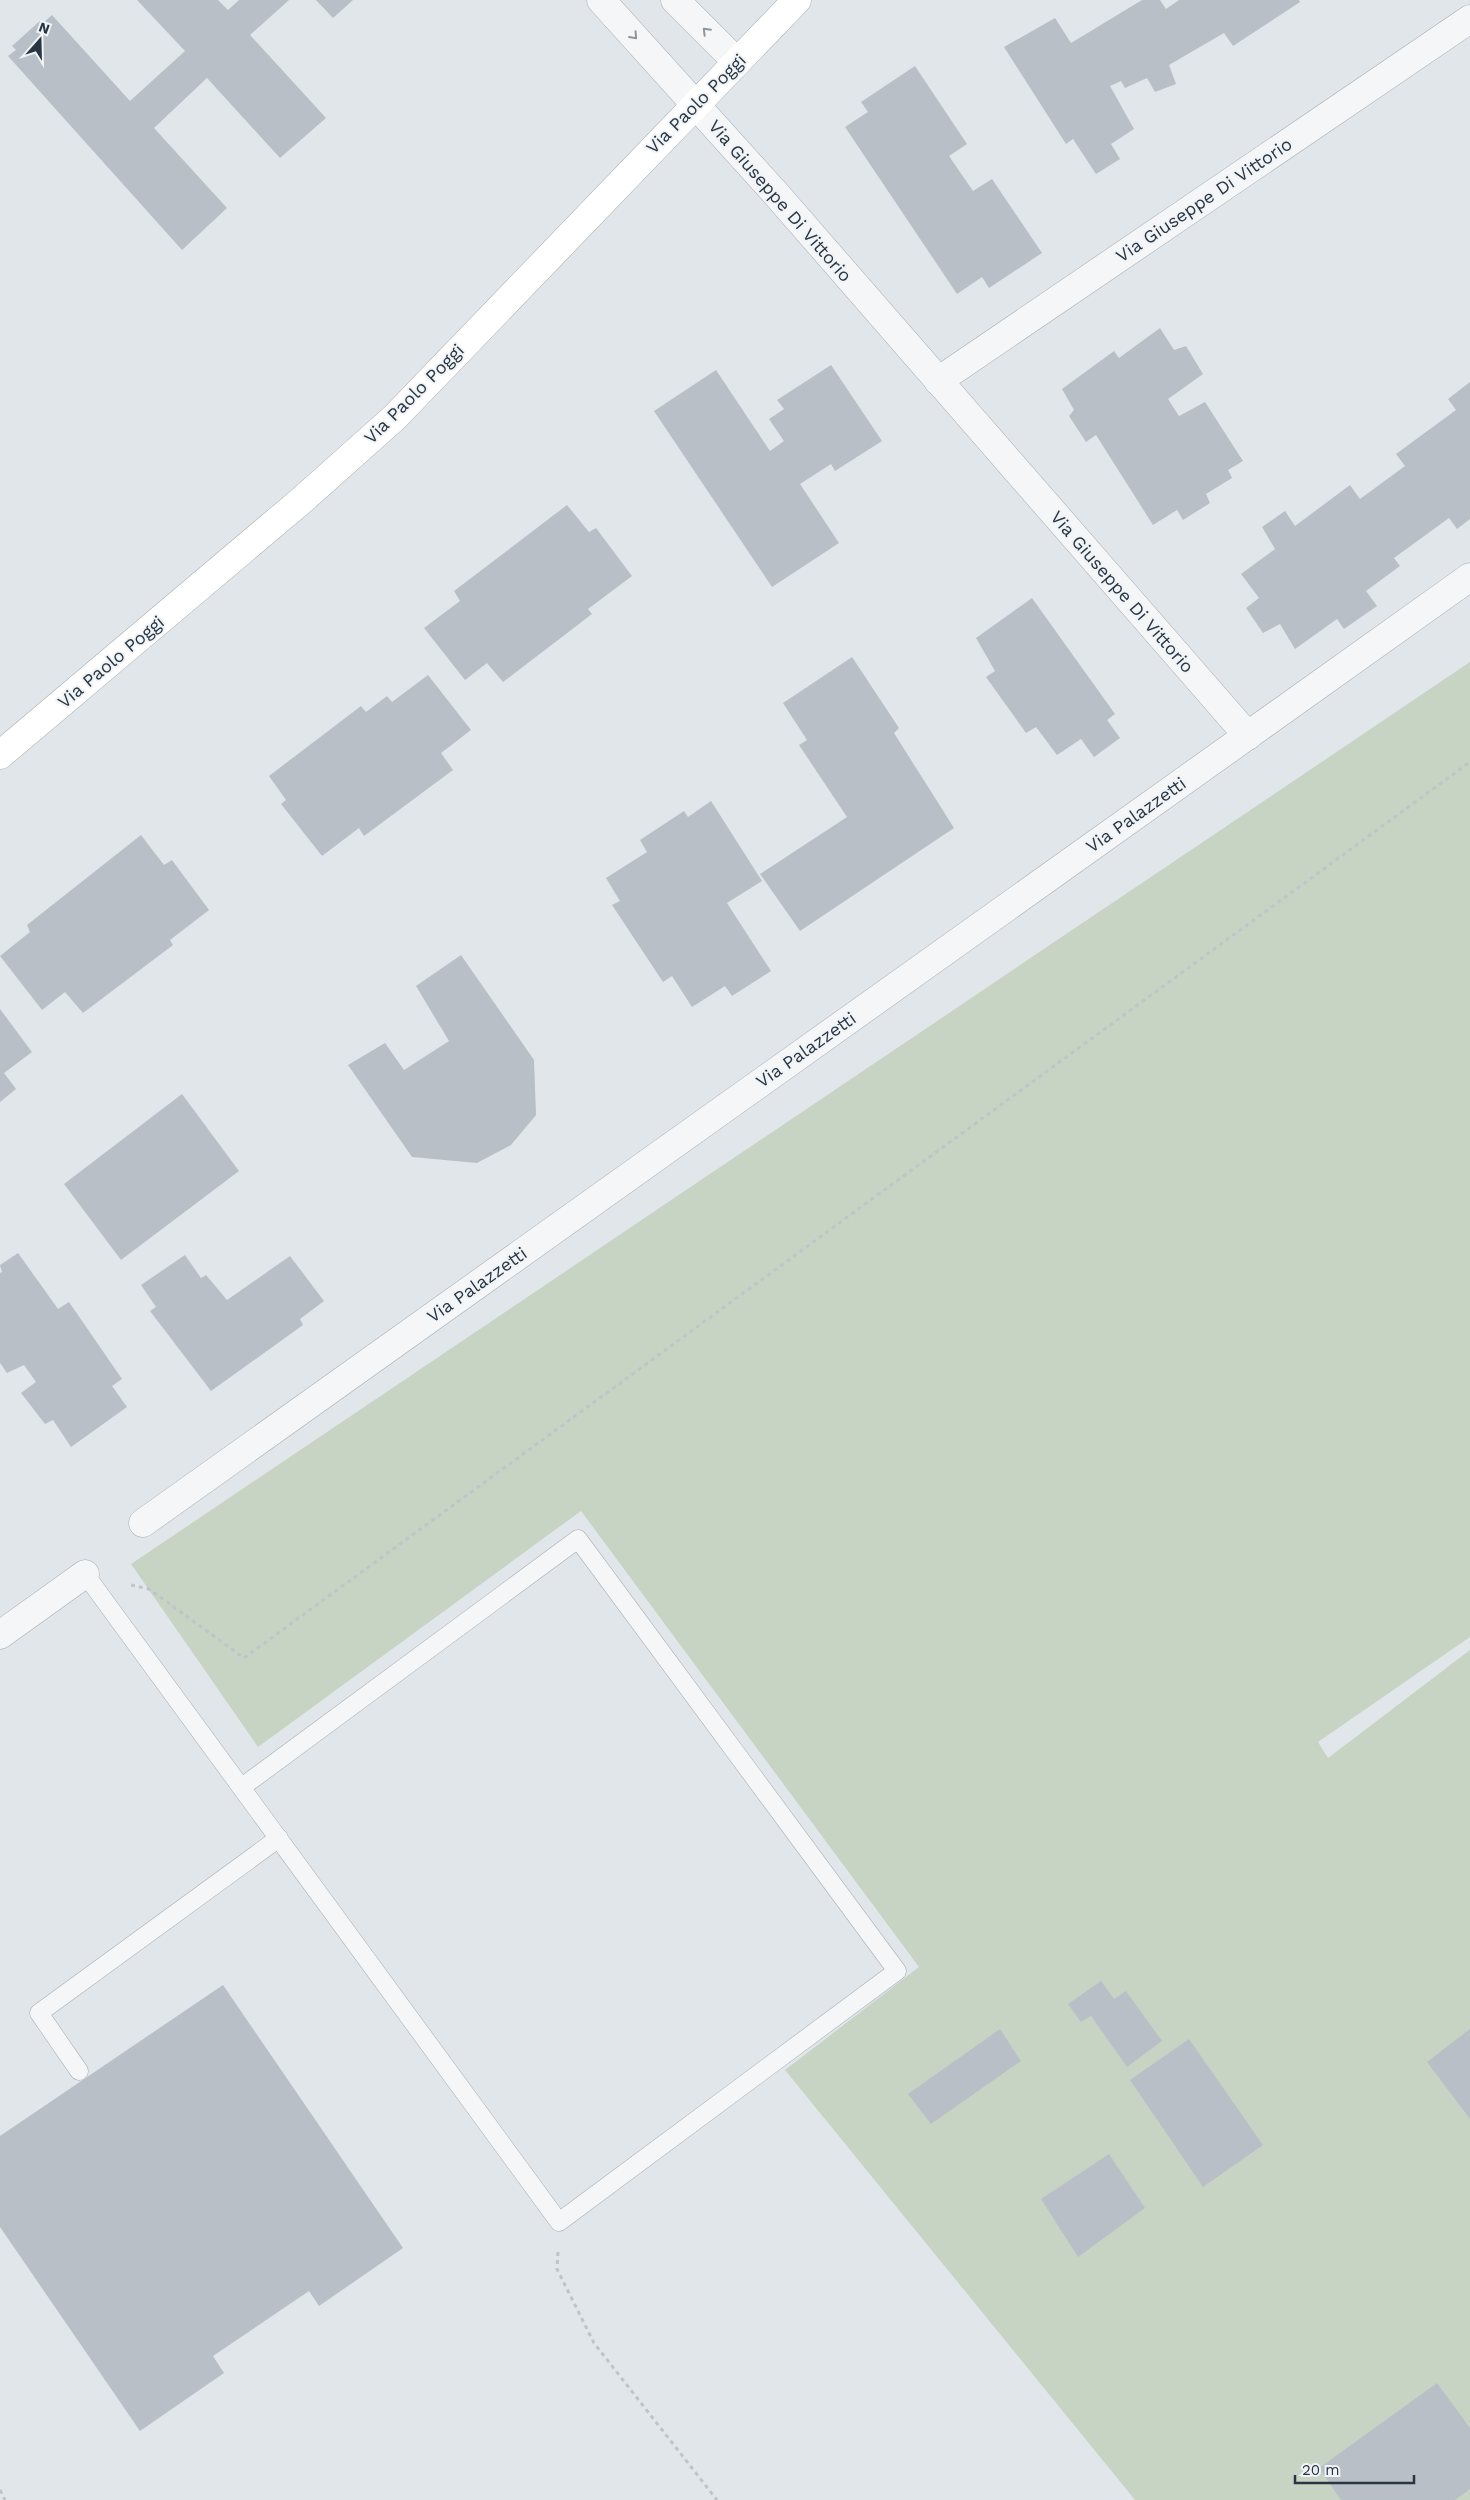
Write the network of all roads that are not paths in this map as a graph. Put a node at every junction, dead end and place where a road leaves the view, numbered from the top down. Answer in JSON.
{"nodes":[{"id":1,"x":601,"y":0,"type":"edge"},
{"id":2,"x":675,"y":0,"type":"edge"},
{"id":3,"x":797,"y":0,"type":"edge"},
{"id":4,"x":1470,"y":19,"type":"edge"},
{"id":5,"x":737,"y":62,"type":"junction"},
{"id":6,"x":695,"y":104,"type":"junction"},
{"id":7,"x":938,"y":381,"type":"junction"},
{"id":8,"x":1470,"y":578,"type":"edge"},
{"id":9,"x":1248,"y":736,"type":"junction"},
{"id":10,"x":0,"y":754,"type":"edge"},
{"id":11,"x":143,"y":1523,"type":"dead end"},
{"id":12,"x":85,"y":1574,"type":"joint"},
{"id":13,"x":0,"y":1635,"type":"edge"},
{"id":14,"x":242,"y":1787,"type":"junction"},
{"id":15,"x":279,"y":1838,"type":"junction"},
{"id":16,"x":79,"y":2071,"type":"dead end"}],
"edges":[{"from":1,"to":6,"type":"street","name":"Via Giuseppe Di Vittorio","one_way":true},
{"from":5,"to":2,"type":"street","one_way":true},
{"from":3,"to":5,"type":"main road","name":"Via Paolo Poggi"},
{"from":4,"to":7,"type":"street","name":"Via Giuseppe Di Vittorio"},
{"from":5,"to":6,"type":"main road","name":"Via Paolo Poggi"},
{"from":6,"to":7,"type":"street","name":"Via Giuseppe Di Vittorio"},
{"from":6,"to":10,"type":"main road","name":"Via Paolo Poggi"},
{"from":7,"to":9,"type":"street","name":"Via Giuseppe Di Vittorio"},
{"from":8,"to":9,"type":"street","name":"Via Palazzetti"},
{"from":9,"to":11,"type":"street","name":"Via Palazzetti"},
{"from":12,"to":13,"type":"street"},
{"from":12,"to":14,"type":"lane"},
{"from":14,"to":15,"type":"lane"},
{"from":14,"to":15,"type":"lane"},
{"from":15,"to":16,"type":"lane"}]}
